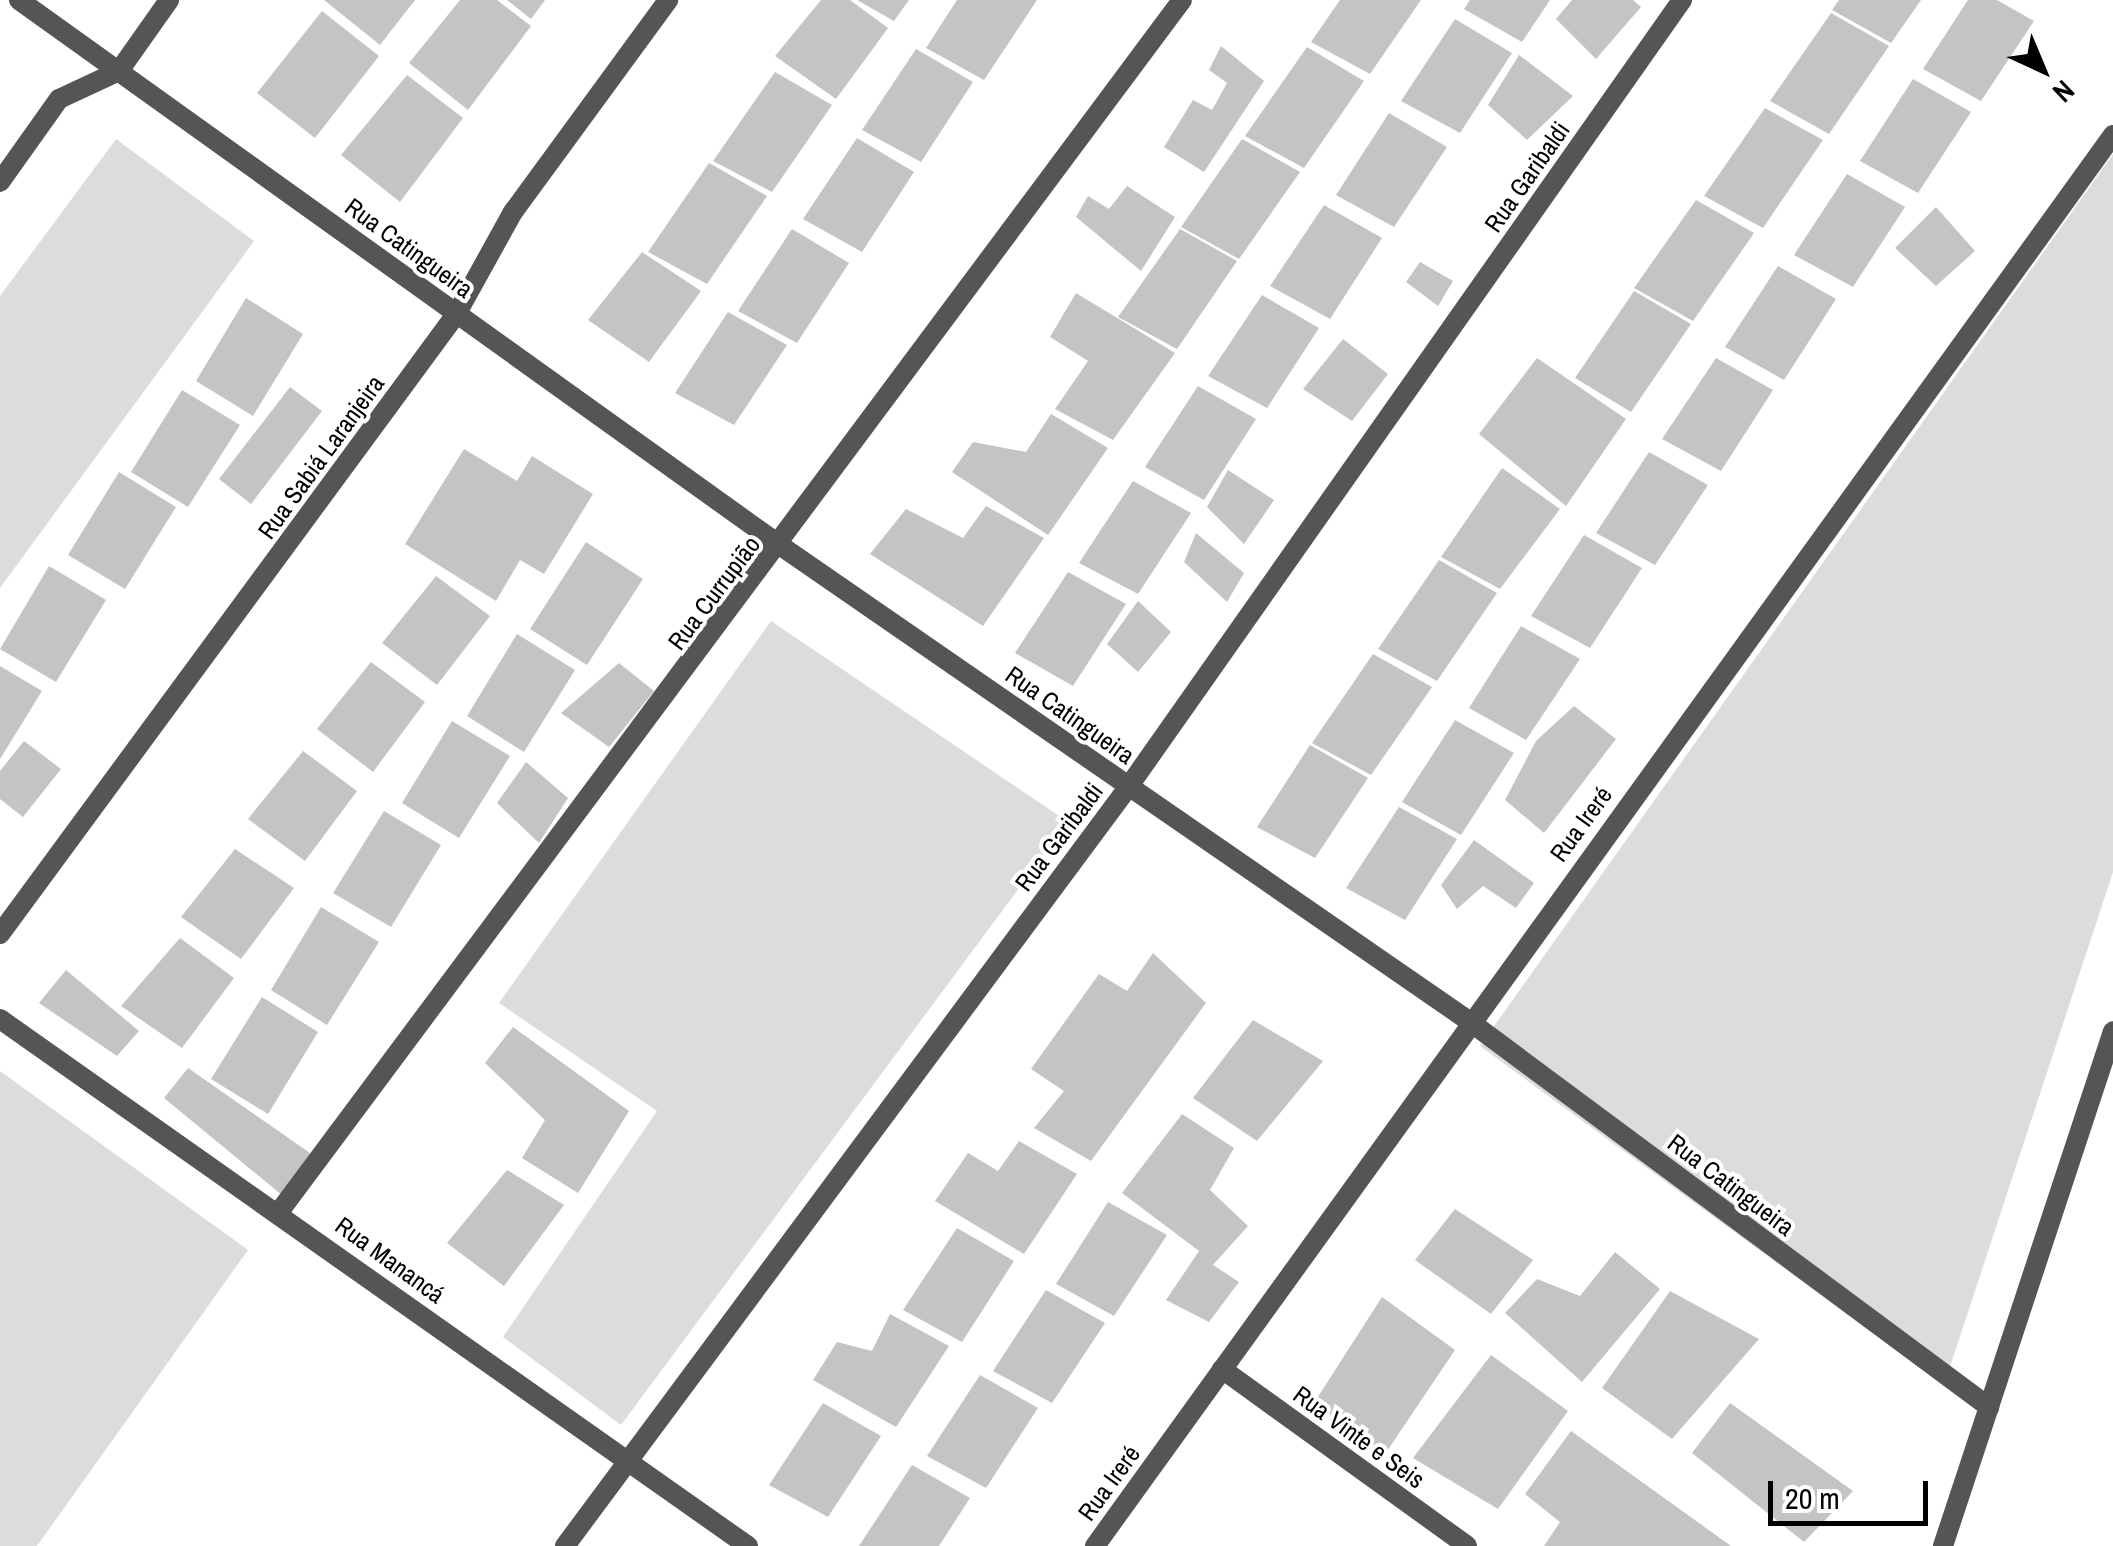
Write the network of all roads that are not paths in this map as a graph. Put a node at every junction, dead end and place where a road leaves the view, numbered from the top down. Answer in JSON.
{"nodes":[{"id":1,"x":19,"y":0,"type":"edge"},
{"id":2,"x":168,"y":0,"type":"edge"},
{"id":3,"x":668,"y":0,"type":"edge"},
{"id":4,"x":1182,"y":0,"type":"edge"},
{"id":5,"x":1682,"y":0,"type":"edge"},
{"id":6,"x":119,"y":71,"type":"junction"},
{"id":7,"x":2113,"y":135,"type":"edge"},
{"id":8,"x":0,"y":182,"type":"edge"},
{"id":9,"x":458,"y":313,"type":"junction"},
{"id":10,"x":782,"y":546,"type":"junction"},
{"id":11,"x":1129,"y":786,"type":"junction"},
{"id":12,"x":0,"y":934,"type":"edge"},
{"id":13,"x":0,"y":1019,"type":"edge"},
{"id":14,"x":1469,"y":1021,"type":"junction"},
{"id":15,"x":2113,"y":1031,"type":"edge"},
{"id":16,"x":279,"y":1212,"type":"junction"},
{"id":17,"x":1222,"y":1369,"type":"junction"},
{"id":18,"x":1989,"y":1407,"type":"junction"},
{"id":19,"x":626,"y":1459,"type":"junction"},
{"id":20,"x":565,"y":1546,"type":"edge"},
{"id":21,"x":748,"y":1546,"type":"edge"},
{"id":22,"x":1094,"y":1546,"type":"edge"},
{"id":23,"x":1467,"y":1546,"type":"edge"},
{"id":24,"x":1943,"y":1546,"type":"edge"}],
"edges":[{"from":1,"to":6,"type":"street","name":"Rua Catingueira"},
{"from":2,"to":6,"type":"street"},
{"from":3,"to":9,"type":"street","name":"Rua Sabiá Laranjeira"},
{"from":4,"to":10,"type":"street","name":"Rua Currupião"},
{"from":5,"to":11,"type":"street","name":"Rua Garibaldi"},
{"from":6,"to":8,"type":"street"},
{"from":6,"to":9,"type":"street","name":"Rua Catingueira"},
{"from":7,"to":14,"type":"street","name":"Rua Ireré"},
{"from":9,"to":10,"type":"street","name":"Rua Catingueira"},
{"from":9,"to":12,"type":"street","name":"Rua Sabiá Laranjeira"},
{"from":10,"to":11,"type":"street","name":"Rua Catingueira"},
{"from":10,"to":16,"type":"street","name":"Rua Currupião"},
{"from":11,"to":14,"type":"street","name":"Rua Catingueira"},
{"from":11,"to":19,"type":"street","name":"Rua Garibaldi"},
{"from":13,"to":16,"type":"street","name":"Rua Manancá"},
{"from":14,"to":17,"type":"street","name":"Rua Ireré"},
{"from":14,"to":18,"type":"street","name":"Rua Catingueira"},
{"from":15,"to":18,"type":"street"},
{"from":16,"to":19,"type":"street","name":"Rua Manancá"},
{"from":17,"to":22,"type":"street","name":"Rua Ireré"},
{"from":17,"to":23,"type":"street","name":"Rua Vinte e Seis"},
{"from":18,"to":24,"type":"street"},
{"from":19,"to":20,"type":"street","name":"Rua Garibaldi"},
{"from":19,"to":21,"type":"street","name":"Rua Manancá"}]}
